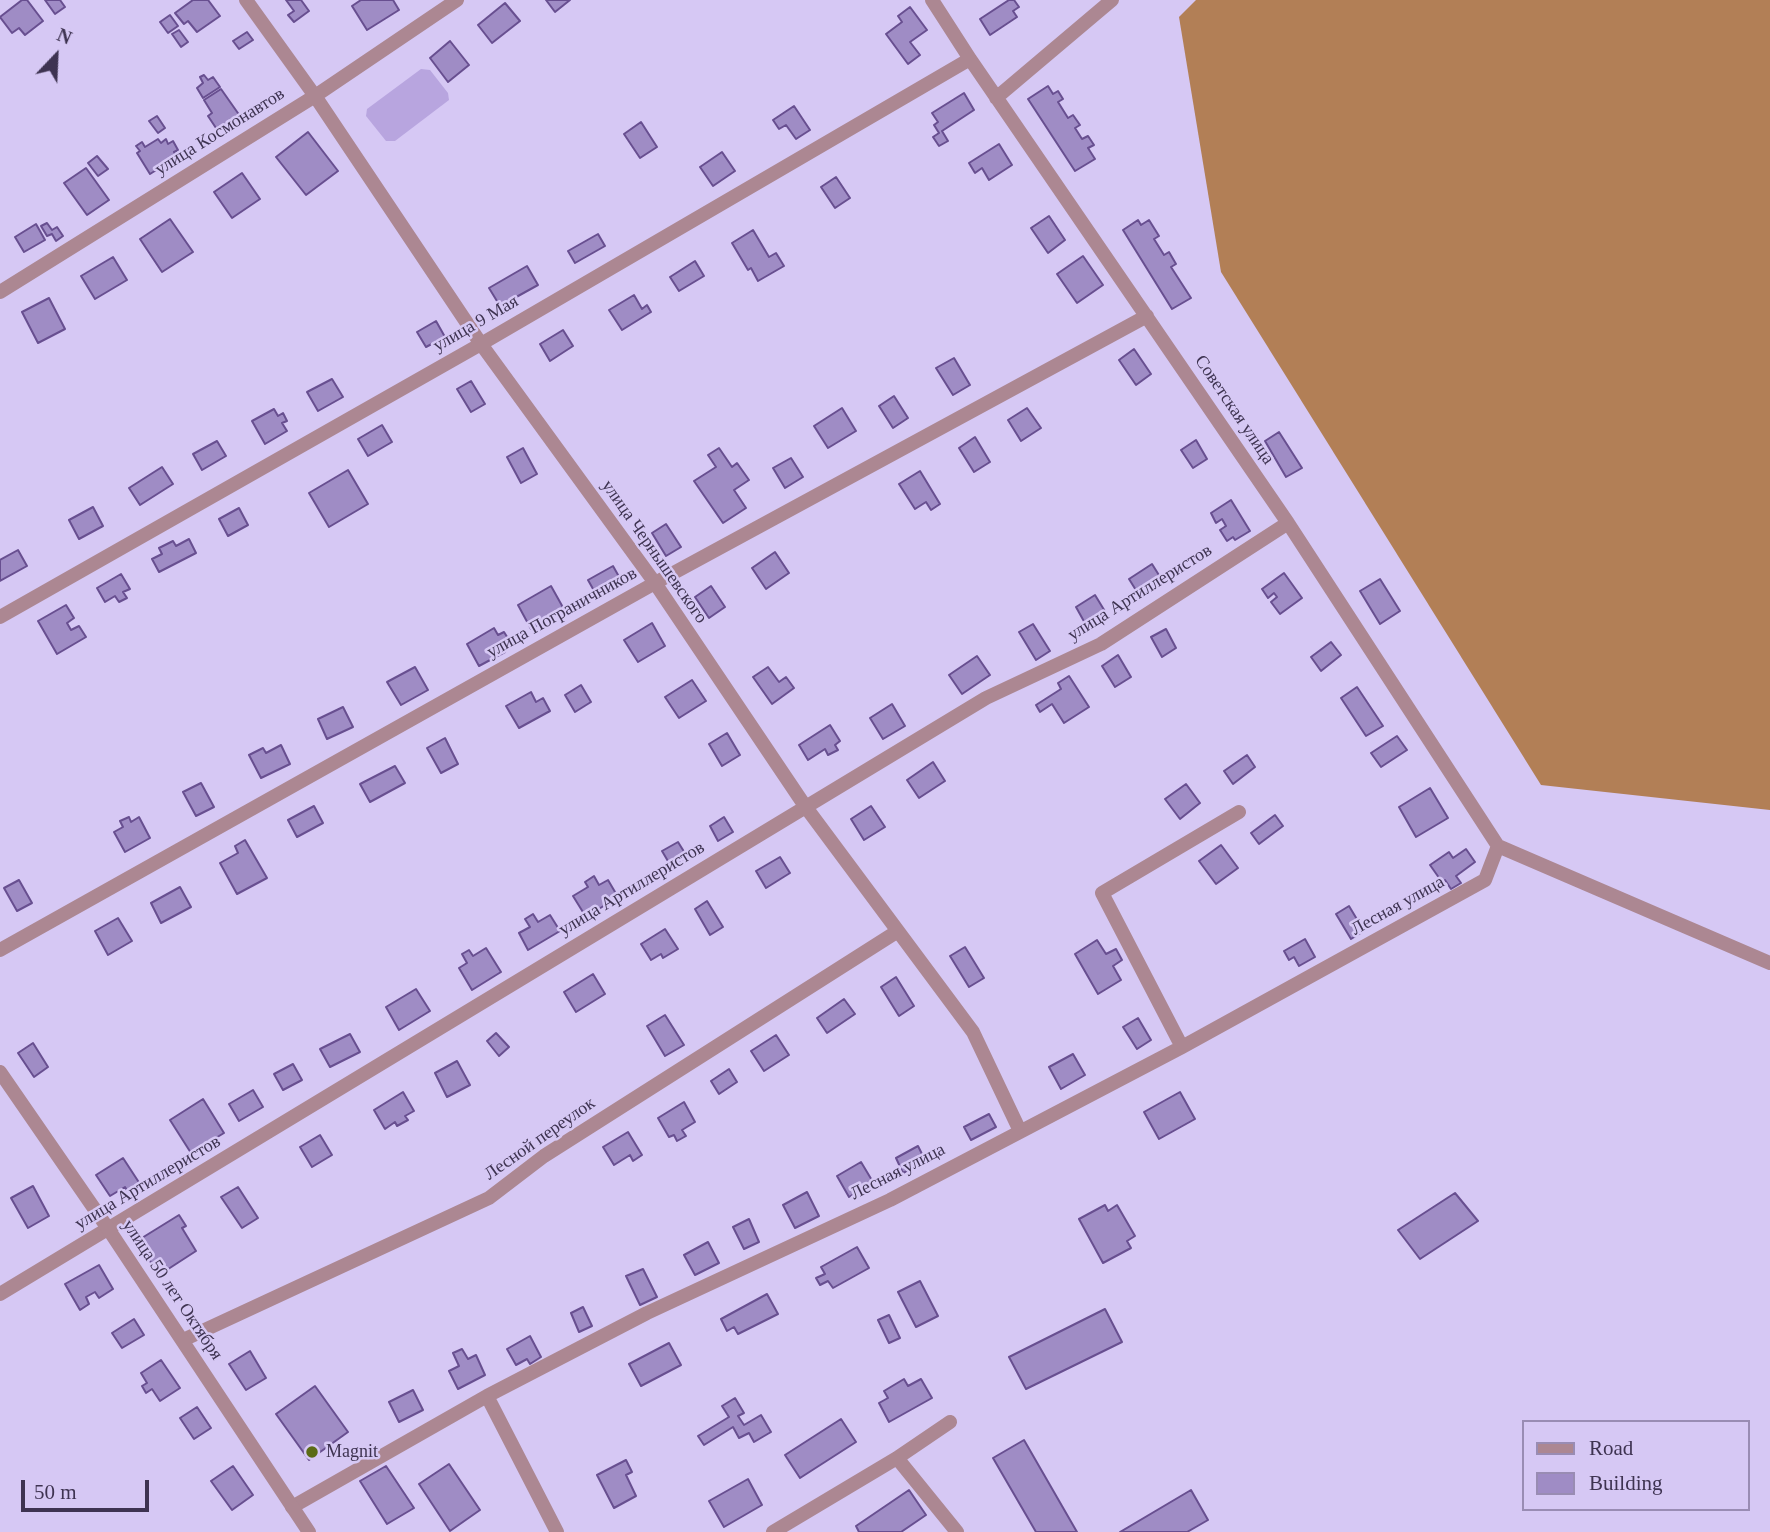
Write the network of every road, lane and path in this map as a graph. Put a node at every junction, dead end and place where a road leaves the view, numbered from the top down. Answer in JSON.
{"nodes":[{"id":1,"x":246,"y":0,"type":"edge"},
{"id":2,"x":457,"y":0,"type":"edge"},
{"id":3,"x":932,"y":0,"type":"edge"},
{"id":4,"x":1112,"y":0,"type":"edge"},
{"id":5,"x":970,"y":59,"type":"junction"},
{"id":6,"x":315,"y":96,"type":"junction"},
{"id":7,"x":996,"y":98,"type":"junction"},
{"id":8,"x":0,"y":292,"type":"edge"},
{"id":9,"x":1147,"y":316,"type":"junction"},
{"id":10,"x":481,"y":344,"type":"junction"},
{"id":11,"x":1288,"y":523,"type":"junction"},
{"id":12,"x":655,"y":583,"type":"junction"},
{"id":13,"x":0,"y":617,"type":"edge"},
{"id":14,"x":805,"y":806,"type":"junction"},
{"id":15,"x":1239,"y":811,"type":"dead end"},
{"id":16,"x":1498,"y":846,"type":"junction"},
{"id":17,"x":898,"y":931,"type":"junction"},
{"id":18,"x":0,"y":950,"type":"edge"},
{"id":19,"x":1770,"y":963,"type":"edge"},
{"id":20,"x":1182,"y":1047,"type":"junction"},
{"id":21,"x":0,"y":1072,"type":"edge"},
{"id":22,"x":1020,"y":1131,"type":"junction"},
{"id":23,"x":109,"y":1230,"type":"junction"},
{"id":24,"x":0,"y":1294,"type":"edge"},
{"id":25,"x":183,"y":1340,"type":"junction"},
{"id":26,"x":487,"y":1396,"type":"junction"},
{"id":27,"x":950,"y":1422,"type":"dead end"},
{"id":28,"x":897,"y":1458,"type":"junction"},
{"id":29,"x":292,"y":1507,"type":"junction"},
{"id":30,"x":309,"y":1532,"type":"edge"},
{"id":31,"x":557,"y":1532,"type":"edge"},
{"id":32,"x":773,"y":1532,"type":"edge"},
{"id":33,"x":957,"y":1532,"type":"edge"}],
"edges":[{"from":1,"to":6,"type":"street","name":"улица Чернышевского"},
{"from":2,"to":6,"type":"street","name":"улица Космонавтов"},
{"from":3,"to":5,"type":"street","name":"Советская улица"},
{"from":4,"to":7,"type":"street"},
{"from":5,"to":7,"type":"street","name":"Советская улица"},
{"from":5,"to":10,"type":"street","name":"улица 9 Мая"},
{"from":6,"to":8,"type":"street","name":"улица Космонавтов"},
{"from":6,"to":10,"type":"street","name":"улица Чернышевского"},
{"from":7,"to":9,"type":"street","name":"Советская улица"},
{"from":9,"to":11,"type":"street","name":"Советская улица"},
{"from":9,"to":12,"type":"street","name":"улица Пограничников"},
{"from":10,"to":12,"type":"street","name":"улица Чернышевского"},
{"from":10,"to":13,"type":"street","name":"улица 9 Мая"},
{"from":11,"to":14,"type":"street","name":"улица Артиллеристов"},
{"from":11,"to":16,"type":"street","name":"Советская улица"},
{"from":12,"to":14,"type":"street","name":"улица Чернышевского"},
{"from":12,"to":18,"type":"street","name":"улица Пограничников"},
{"from":14,"to":17,"type":"street","name":"улица Чернышевского"},
{"from":14,"to":23,"type":"street","name":"улица Артиллеристов"},
{"from":15,"to":20,"type":"street"},
{"from":16,"to":19,"type":"street"},
{"from":16,"to":20,"type":"street","name":"Лесная улица"},
{"from":17,"to":22,"type":"street","name":"улица Чернышевского"},
{"from":17,"to":25,"type":"street","name":"Лесной переулок"},
{"from":20,"to":22,"type":"street","name":"Лесная улица"},
{"from":21,"to":23,"type":"street","name":"улица 50 лет Октября"},
{"from":22,"to":26,"type":"street","name":"Лесная улица"},
{"from":23,"to":24,"type":"street","name":"улица Артиллеристов"},
{"from":23,"to":25,"type":"street","name":"улица 50 лет Октября"},
{"from":25,"to":29,"type":"street","name":"улица 50 лет Октября"},
{"from":26,"to":29,"type":"street","name":"Лесная улица"},
{"from":26,"to":31,"type":"street"},
{"from":27,"to":28,"type":"street"},
{"from":28,"to":32,"type":"street"},
{"from":28,"to":33,"type":"street"},
{"from":29,"to":30,"type":"street","name":"улица 50 лет Октября"}]}
